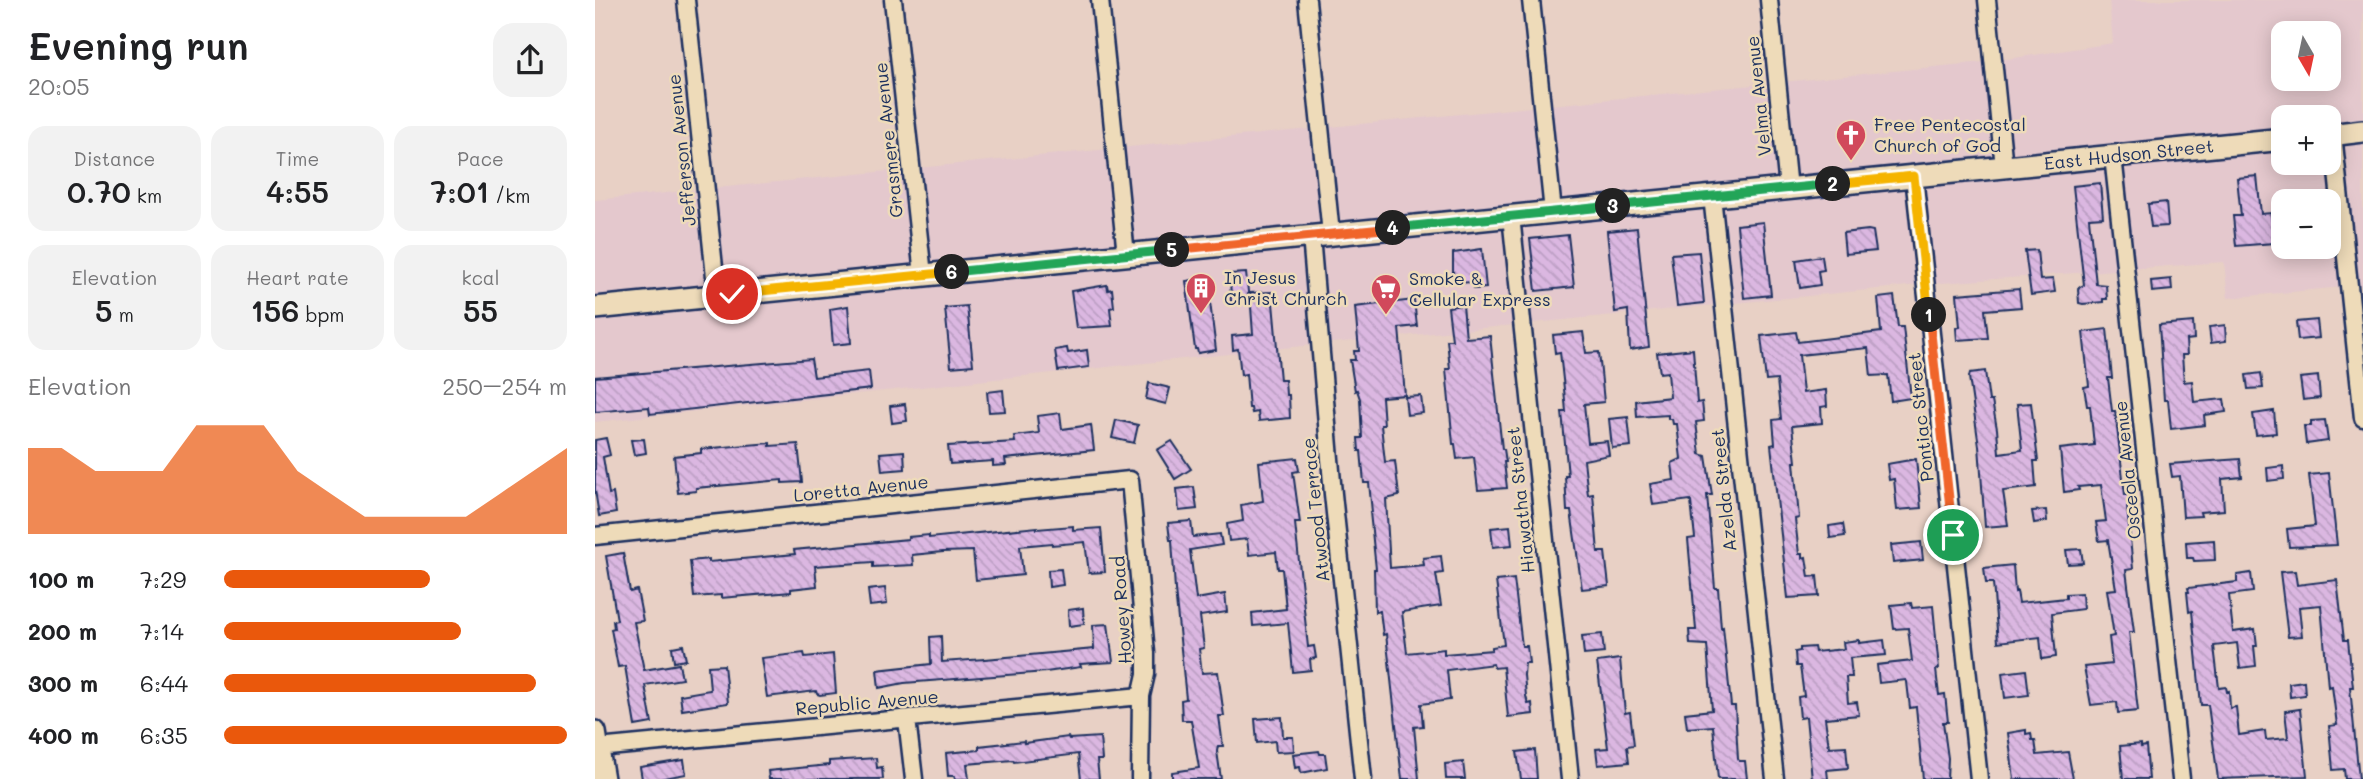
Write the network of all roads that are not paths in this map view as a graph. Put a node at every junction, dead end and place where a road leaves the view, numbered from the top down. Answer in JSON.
{"nodes":[{"id":1,"x":686,"y":0,"type":"edge"},
{"id":2,"x":893,"y":0,"type":"edge"},
{"id":3,"x":1100,"y":0,"type":"edge"},
{"id":4,"x":1307,"y":0,"type":"edge"},
{"id":5,"x":1531,"y":0,"type":"edge"},
{"id":6,"x":1769,"y":0,"type":"edge"},
{"id":7,"x":1987,"y":0,"type":"edge"},
{"id":8,"x":2363,"y":131,"type":"edge"},
{"id":9,"x":2341,"y":133,"type":"edge"},
{"id":10,"x":2271,"y":140,"type":"edge"},
{"id":11,"x":2113,"y":156,"type":"junction"},
{"id":12,"x":2004,"y":167,"type":"junction"},
{"id":13,"x":2336,"y":175,"type":"edge"},
{"id":14,"x":1914,"y":176,"type":"junction"},
{"id":15,"x":1788,"y":189,"type":"junction"},
{"id":16,"x":1712,"y":196,"type":"junction"},
{"id":17,"x":1553,"y":212,"type":"junction"},
{"id":18,"x":1511,"y":216,"type":"junction"},
{"id":19,"x":1321,"y":235,"type":"junction"},
{"id":20,"x":1126,"y":255,"type":"junction"},
{"id":21,"x":923,"y":275,"type":"junction"},
{"id":22,"x":717,"y":296,"type":"junction"},
{"id":23,"x":595,"y":308,"type":"edge"},
{"id":24,"x":2363,"y":418,"type":"edge"},
{"id":25,"x":1130,"y":480,"type":"joint"},
{"id":26,"x":595,"y":536,"type":"edge"},
{"id":27,"x":1141,"y":695,"type":"junction"},
{"id":28,"x":907,"y":719,"type":"junction"},
{"id":29,"x":596,"y":740,"type":"edge"},
{"id":30,"x":603,"y":779,"type":"edge"},
{"id":31,"x":914,"y":779,"type":"edge"},
{"id":32,"x":1140,"y":779,"type":"edge"},
{"id":33,"x":1363,"y":779,"type":"edge"},
{"id":34,"x":1570,"y":779,"type":"edge"},
{"id":35,"x":1775,"y":779,"type":"edge"},
{"id":36,"x":1979,"y":779,"type":"edge"},
{"id":37,"x":2181,"y":779,"type":"edge"}],
"edges":[{"from":1,"to":22,"type":"street","name":"Jefferson Avenue"},
{"from":2,"to":21,"type":"street","name":"Grasmere Avenue"},
{"from":3,"to":20,"type":"street"},
{"from":4,"to":19,"type":"street","name":"Atwood Terrace"},
{"from":5,"to":17,"type":"street"},
{"from":6,"to":15,"type":"street","name":"Velma Avenue"},
{"from":7,"to":12,"type":"street"},
{"from":8,"to":9,"type":"main road"},
{"from":10,"to":11,"type":"main road","name":"East Hudson Street"},
{"from":11,"to":12,"type":"main road","name":"East Hudson Street"},
{"from":11,"to":37,"type":"street","name":"Osceola Avenue"},
{"from":12,"to":14,"type":"main road","name":"East Hudson Street"},
{"from":13,"to":24,"type":"street"},
{"from":14,"to":15,"type":"main road","name":"East Hudson Street"},
{"from":14,"to":36,"type":"street","name":"Pontiac Street"},
{"from":15,"to":16,"type":"main road","name":"East Hudson Street"},
{"from":16,"to":17,"type":"main road","name":"East Hudson Street"},
{"from":16,"to":35,"type":"street","name":"Azelda Street"},
{"from":17,"to":18,"type":"main road","name":"East Hudson Street"},
{"from":18,"to":19,"type":"main road","name":"East Hudson Street"},
{"from":18,"to":34,"type":"street","name":"Hiawatha Street"},
{"from":19,"to":20,"type":"main road","name":"East Hudson Street"},
{"from":19,"to":33,"type":"street","name":"Atwood Terrace"},
{"from":20,"to":21,"type":"main road","name":"East Hudson Street"},
{"from":21,"to":22,"type":"main road","name":"East Hudson Street"},
{"from":22,"to":23,"type":"main road","name":"East Hudson Street"},
{"from":25,"to":26,"type":"street","name":"Loretta Avenue"},
{"from":25,"to":27,"type":"street","name":"Howey Road"},
{"from":27,"to":28,"type":"street","name":"Republic Avenue"},
{"from":27,"to":32,"type":"street","name":"Howey Road"},
{"from":28,"to":29,"type":"street","name":"Republic Avenue"},
{"from":28,"to":31,"type":"street"},
{"from":29,"to":30,"type":"main road"}]}
